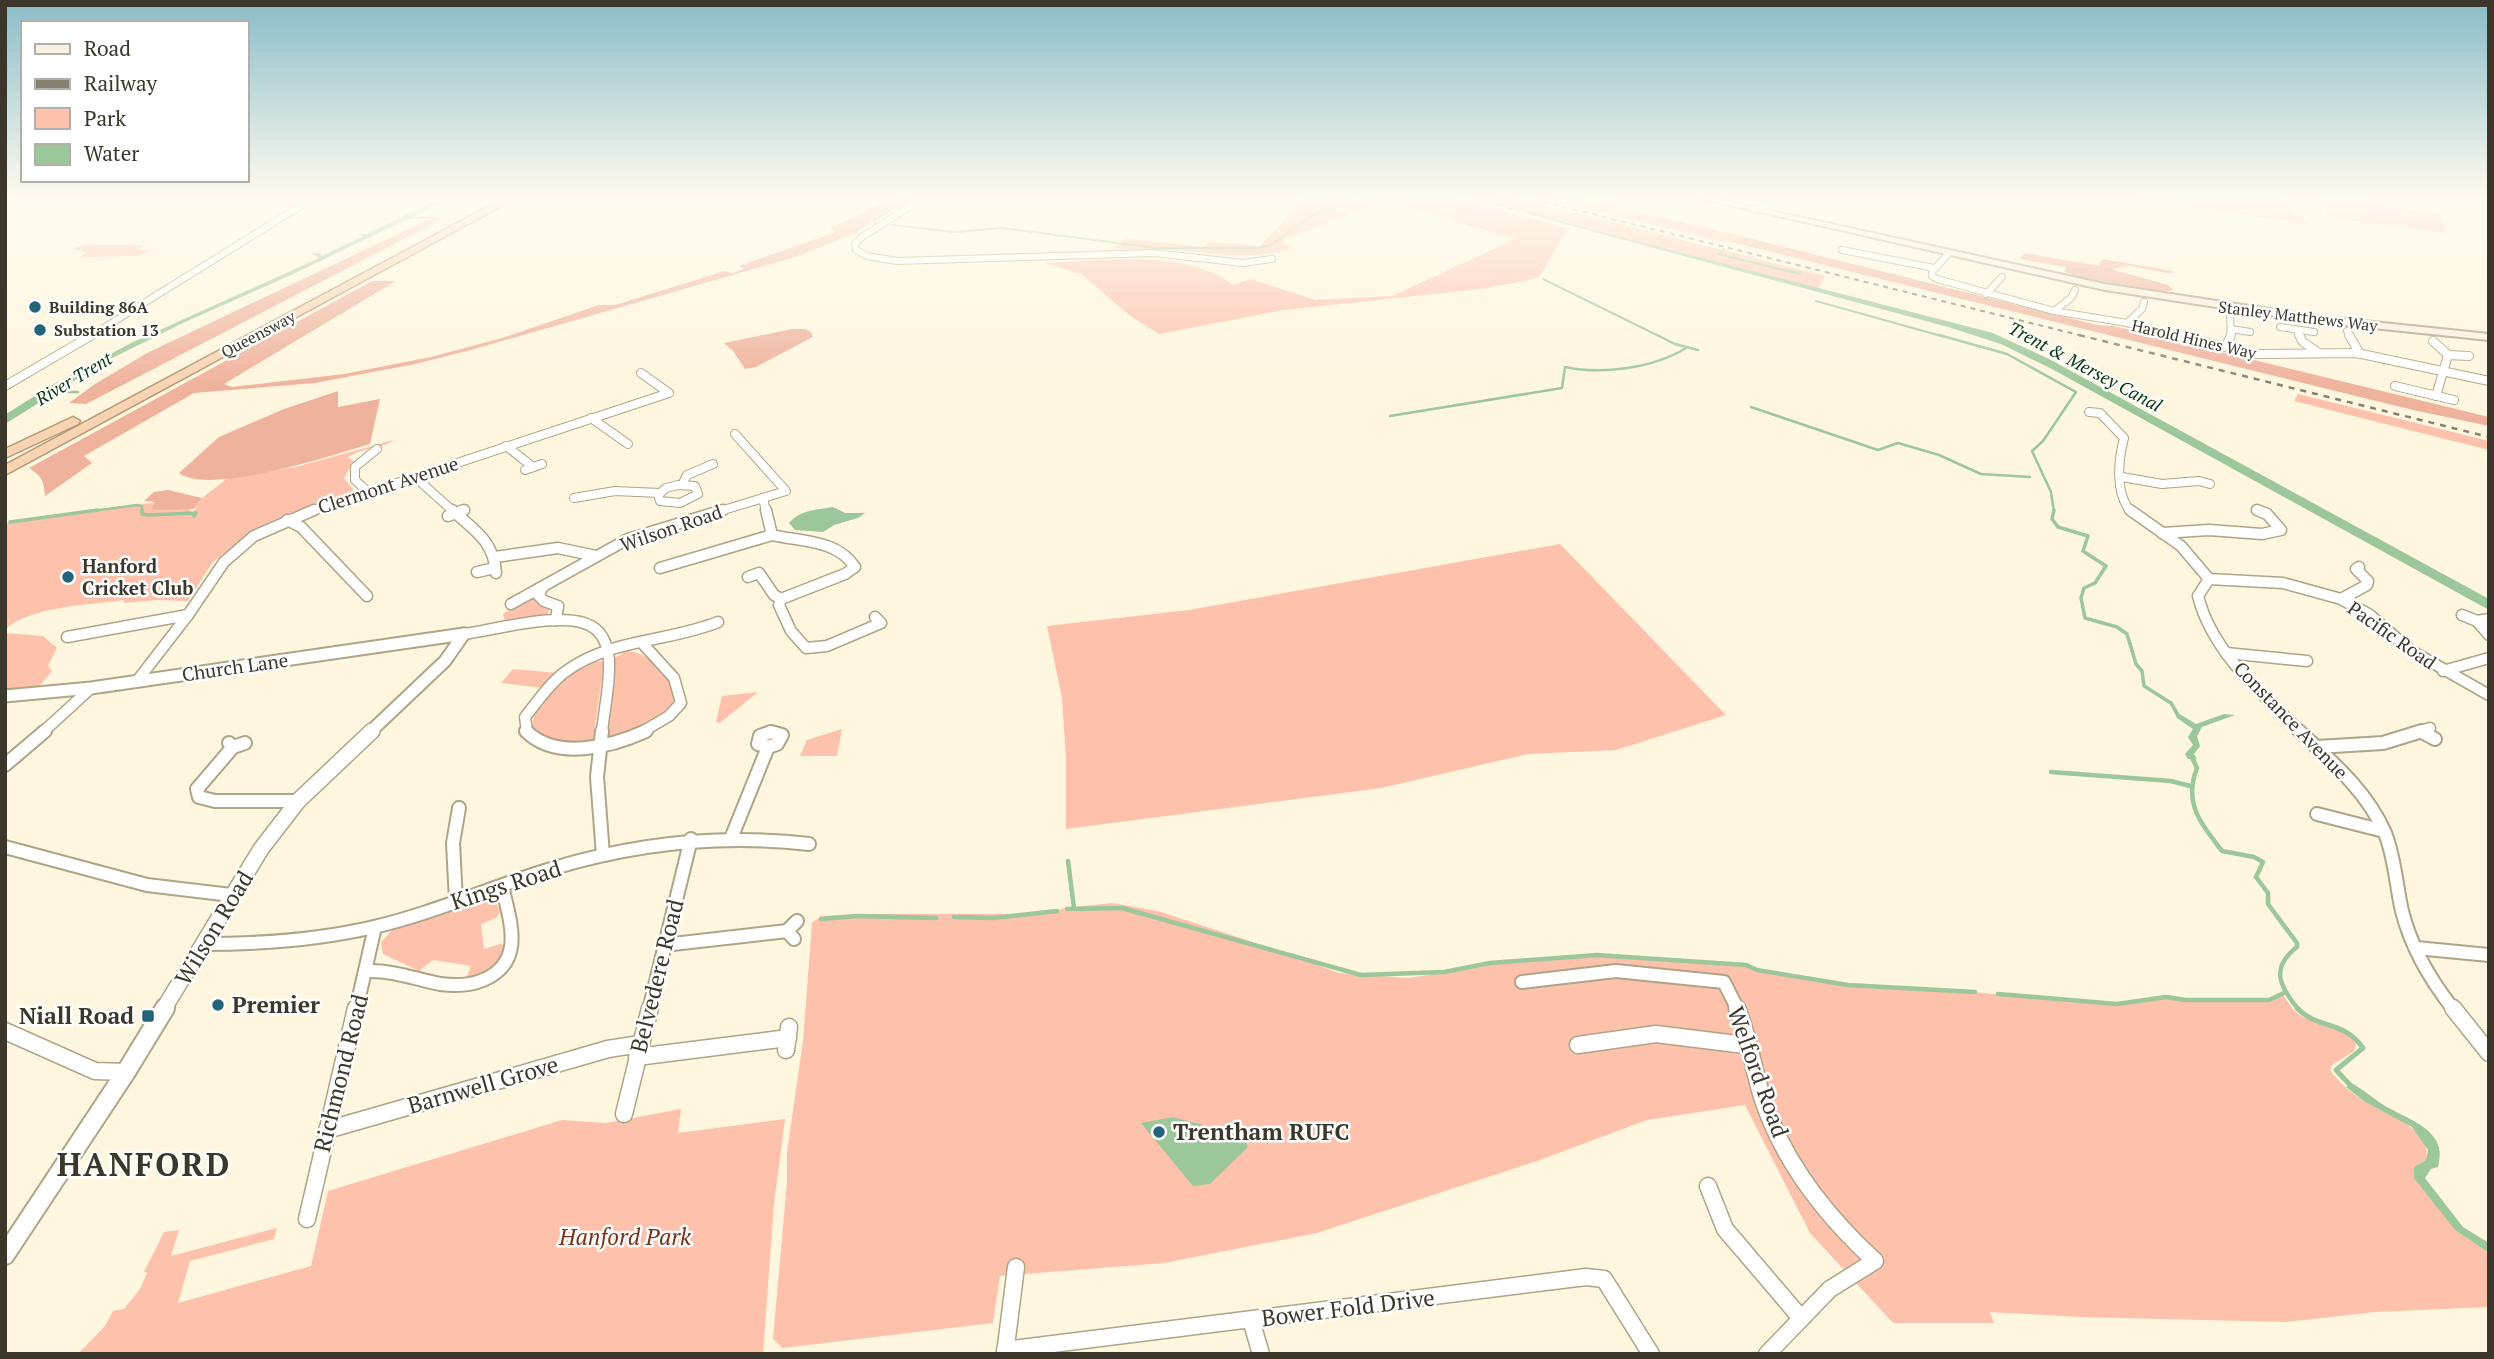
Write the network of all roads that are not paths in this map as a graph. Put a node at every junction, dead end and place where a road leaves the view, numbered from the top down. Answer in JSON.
{"nodes":[{"id":1,"x":214,"y":260,"type":"edge"},
{"id":2,"x":385,"y":260,"type":"edge"},
{"id":3,"x":388,"y":260,"type":"edge"},
{"id":4,"x":893,"y":260,"type":"edge"},
{"id":5,"x":916,"y":260,"type":"edge"},
{"id":6,"x":1220,"y":260,"type":"edge"},
{"id":7,"x":1262,"y":260,"type":"edge"},
{"id":8,"x":1898,"y":260,"type":"edge"},
{"id":9,"x":1942,"y":260,"type":"edge"},
{"id":10,"x":1978,"y":260,"type":"edge"},
{"id":11,"x":1934,"y":268,"type":"junction"},
{"id":12,"x":2002,"y":277,"type":"dead end"},
{"id":13,"x":2075,"y":290,"type":"dead end"},
{"id":14,"x":1986,"y":294,"type":"junction"},
{"id":15,"x":2144,"y":302,"type":"dead end"},
{"id":16,"x":2054,"y":311,"type":"junction"},
{"id":17,"x":2230,"y":315,"type":"dead end"},
{"id":18,"x":2127,"y":323,"type":"junction"},
{"id":19,"x":2280,"y":327,"type":"dead end"},
{"id":20,"x":2231,"y":329,"type":"junction"},
{"id":21,"x":2296,"y":330,"type":"junction"},
{"id":22,"x":2347,"y":331,"type":"dead end"},
{"id":23,"x":2250,"y":332,"type":"dead end"},
{"id":24,"x":2314,"y":332,"type":"dead end"},
{"id":25,"x":2489,"y":337,"type":"edge"},
{"id":26,"x":2433,"y":341,"type":"dead end"},
{"id":27,"x":2226,"y":346,"type":"junction"},
{"id":28,"x":2319,"y":353,"type":"junction"},
{"id":29,"x":2360,"y":354,"type":"junction"},
{"id":30,"x":2448,"y":355,"type":"junction"},
{"id":31,"x":2469,"y":356,"type":"dead end"},
{"id":32,"x":2445,"y":372,"type":"junction"},
{"id":33,"x":660,"y":373,"type":"dead end"},
{"id":34,"x":2489,"y":381,"type":"edge"},
{"id":35,"x":5,"y":386,"type":"edge"},
{"id":36,"x":2395,"y":386,"type":"dead end"},
{"id":37,"x":2436,"y":396,"type":"junction"},
{"id":38,"x":117,"y":400,"type":"junction"},
{"id":39,"x":2454,"y":400,"type":"dead end"},
{"id":40,"x":2089,"y":412,"type":"dead end"},
{"id":41,"x":592,"y":418,"type":"junction"},
{"id":42,"x":735,"y":434,"type":"dead end"},
{"id":43,"x":629,"y":443,"type":"dead end"},
{"id":44,"x":506,"y":446,"type":"junction"},
{"id":45,"x":377,"y":449,"type":"dead end"},
{"id":46,"x":5,"y":454,"type":"edge"},
{"id":47,"x":355,"y":456,"type":"dead end"},
{"id":48,"x":368,"y":456,"type":"junction"},
{"id":49,"x":5,"y":460,"type":"edge"},
{"id":50,"x":713,"y":464,"type":"dead end"},
{"id":51,"x":533,"y":467,"type":"dead end"},
{"id":52,"x":5,"y":472,"type":"edge"},
{"id":53,"x":415,"y":477,"type":"junction"},
{"id":54,"x":2122,"y":477,"type":"junction"},
{"id":55,"x":2210,"y":484,"type":"dead end"},
{"id":56,"x":682,"y":485,"type":"junction"},
{"id":57,"x":368,"y":492,"type":"junction"},
{"id":58,"x":660,"y":493,"type":"junction"},
{"id":59,"x":574,"y":498,"type":"dead end"},
{"id":60,"x":764,"y":498,"type":"junction"},
{"id":61,"x":691,"y":500,"type":"junction"},
{"id":62,"x":2264,"y":512,"type":"dead end"},
{"id":63,"x":710,"y":514,"type":"junction"},
{"id":64,"x":287,"y":520,"type":"junction"},
{"id":65,"x":2281,"y":530,"type":"junction"},
{"id":66,"x":2162,"y":533,"type":"junction"},
{"id":67,"x":2292,"y":533,"type":"dead end"},
{"id":68,"x":772,"y":536,"type":"junction"},
{"id":69,"x":596,"y":556,"type":"junction"},
{"id":70,"x":495,"y":566,"type":"junction"},
{"id":71,"x":660,"y":568,"type":"dead end"},
{"id":72,"x":2354,"y":568,"type":"dead end"},
{"id":73,"x":771,"y":569,"type":"dead end"},
{"id":74,"x":477,"y":572,"type":"dead end"},
{"id":75,"x":759,"y":573,"type":"junction"},
{"id":76,"x":748,"y":577,"type":"dead end"},
{"id":77,"x":2208,"y":579,"type":"junction"},
{"id":78,"x":545,"y":584,"type":"junction"},
{"id":79,"x":367,"y":596,"type":"dead end"},
{"id":80,"x":781,"y":599,"type":"junction"},
{"id":81,"x":2341,"y":599,"type":"junction"},
{"id":82,"x":511,"y":604,"type":"dead end"},
{"id":83,"x":188,"y":615,"type":"junction"},
{"id":84,"x":2462,"y":615,"type":"dead end"},
{"id":85,"x":2489,"y":619,"type":"edge"},
{"id":86,"x":556,"y":620,"type":"junction"},
{"id":87,"x":2477,"y":621,"type":"junction"},
{"id":88,"x":718,"y":622,"type":"dead end"},
{"id":89,"x":881,"y":622,"type":"dead end"},
{"id":90,"x":464,"y":634,"type":"junction"},
{"id":91,"x":2489,"y":635,"type":"edge"},
{"id":92,"x":71,"y":638,"type":"dead end"},
{"id":93,"x":643,"y":644,"type":"junction"},
{"id":94,"x":608,"y":652,"type":"junction"},
{"id":95,"x":2226,"y":653,"type":"junction"},
{"id":96,"x":2297,"y":658,"type":"dead end"},
{"id":97,"x":2489,"y":658,"type":"edge"},
{"id":98,"x":2443,"y":671,"type":"junction"},
{"id":99,"x":137,"y":681,"type":"junction"},
{"id":100,"x":88,"y":693,"type":"junction"},
{"id":101,"x":2489,"y":695,"type":"edge"},
{"id":102,"x":5,"y":696,"type":"edge"},
{"id":103,"x":2429,"y":733,"type":"dead end"},
{"id":104,"x":235,"y":744,"type":"dead end"},
{"id":105,"x":768,"y":747,"type":"dead end"},
{"id":106,"x":2318,"y":747,"type":"junction"},
{"id":107,"x":598,"y":748,"type":"junction"},
{"id":108,"x":5,"y":765,"type":"edge"},
{"id":109,"x":298,"y":801,"type":"junction"},
{"id":110,"x":459,"y":808,"type":"dead end"},
{"id":111,"x":2317,"y":814,"type":"dead end"},
{"id":112,"x":2384,"y":831,"type":"junction"},
{"id":113,"x":732,"y":836,"type":"junction"},
{"id":114,"x":691,"y":839,"type":"junction"},
{"id":115,"x":809,"y":844,"type":"dead end"},
{"id":116,"x":5,"y":847,"type":"edge"},
{"id":117,"x":603,"y":855,"type":"junction"},
{"id":118,"x":502,"y":886,"type":"junction"},
{"id":119,"x":232,"y":895,"type":"junction"},
{"id":120,"x":456,"y":901,"type":"junction"},
{"id":121,"x":375,"y":926,"type":"junction"},
{"id":122,"x":793,"y":930,"type":"dead end"},
{"id":123,"x":204,"y":944,"type":"junction"},
{"id":124,"x":664,"y":945,"type":"junction"},
{"id":125,"x":2416,"y":948,"type":"junction"},
{"id":126,"x":2489,"y":955,"type":"edge"},
{"id":127,"x":366,"y":971,"type":"junction"},
{"id":128,"x":1522,"y":982,"type":"dead end"},
{"id":129,"x":5,"y":1031,"type":"edge"},
{"id":130,"x":788,"y":1038,"type":"dead end"},
{"id":131,"x":1578,"y":1045,"type":"dead end"},
{"id":132,"x":1745,"y":1045,"type":"junction"},
{"id":133,"x":638,"y":1051,"type":"junction"},
{"id":134,"x":2489,"y":1053,"type":"edge"},
{"id":135,"x":126,"y":1072,"type":"junction"},
{"id":136,"x":624,"y":1114,"type":"dead end"},
{"id":137,"x":327,"y":1130,"type":"junction"},
{"id":138,"x":1707,"y":1186,"type":"dead end"},
{"id":139,"x":307,"y":1219,"type":"dead end"},
{"id":140,"x":5,"y":1255,"type":"edge"},
{"id":141,"x":1016,"y":1267,"type":"dead end"},
{"id":142,"x":1800,"y":1317,"type":"junction"},
{"id":143,"x":1251,"y":1320,"type":"junction"},
{"id":144,"x":1005,"y":1352,"type":"edge"},
{"id":145,"x":1261,"y":1354,"type":"edge"},
{"id":146,"x":1651,"y":1354,"type":"edge"},
{"id":147,"x":1767,"y":1354,"type":"edge"}],
"edges":[{"from":1,"to":35,"type":"street"},
{"from":2,"to":38,"type":"highway","name":"Queensway"},
{"from":3,"to":52,"type":"highway","name":"Queensway"},
{"from":4,"to":5,"type":"street"},
{"from":6,"to":7,"type":"street"},
{"from":8,"to":11,"type":"street"},
{"from":9,"to":11,"type":"street"},
{"from":10,"to":25,"type":"main road","name":"Stanley Matthews Way"},
{"from":11,"to":14,"type":"street","name":"Harold Hines Way"},
{"from":12,"to":14,"type":"street"},
{"from":13,"to":16,"type":"street"},
{"from":14,"to":16,"type":"street","name":"Harold Hines Way"},
{"from":15,"to":18,"type":"street"},
{"from":16,"to":18,"type":"street","name":"Harold Hines Way"},
{"from":17,"to":20,"type":"street"},
{"from":18,"to":27,"type":"street","name":"Harold Hines Way"},
{"from":19,"to":21,"type":"street"},
{"from":20,"to":23,"type":"street"},
{"from":20,"to":27,"type":"street"},
{"from":21,"to":24,"type":"street"},
{"from":21,"to":28,"type":"street"},
{"from":22,"to":29,"type":"street"},
{"from":26,"to":30,"type":"street"},
{"from":27,"to":28,"type":"street","name":"Harold Hines Way"},
{"from":28,"to":29,"type":"street","name":"Harold Hines Way"},
{"from":29,"to":32,"type":"street","name":"Harold Hines Way"},
{"from":30,"to":31,"type":"street"},
{"from":30,"to":32,"type":"street"},
{"from":32,"to":34,"type":"street","name":"Harold Hines Way"},
{"from":32,"to":37,"type":"street"},
{"from":33,"to":41,"type":"street","name":"Clermont Avenue"},
{"from":36,"to":37,"type":"street"},
{"from":37,"to":39,"type":"street"},
{"from":38,"to":46,"type":"highway"},
{"from":38,"to":49,"type":"highway","name":"Queensway"},
{"from":40,"to":54,"type":"street"},
{"from":41,"to":43,"type":"street"},
{"from":41,"to":44,"type":"street","name":"Clermont Avenue"},
{"from":42,"to":60,"type":"street"},
{"from":44,"to":51,"type":"street"},
{"from":44,"to":53,"type":"street","name":"Clermont Avenue"},
{"from":45,"to":48,"type":"street"},
{"from":47,"to":48,"type":"street"},
{"from":48,"to":57,"type":"street"},
{"from":50,"to":56,"type":"street"},
{"from":53,"to":57,"type":"street","name":"Clermont Avenue"},
{"from":53,"to":70,"type":"street"},
{"from":54,"to":55,"type":"street"},
{"from":54,"to":66,"type":"street"},
{"from":56,"to":58,"type":"street"},
{"from":56,"to":61,"type":"street"},
{"from":57,"to":64,"type":"street","name":"Clermont Avenue"},
{"from":58,"to":59,"type":"street"},
{"from":58,"to":61,"type":"street"},
{"from":60,"to":63,"type":"street","name":"Wilson Road"},
{"from":60,"to":68,"type":"street"},
{"from":61,"to":63,"type":"street"},
{"from":62,"to":65,"type":"street"},
{"from":63,"to":69,"type":"street","name":"Wilson Road"},
{"from":64,"to":79,"type":"street"},
{"from":64,"to":83,"type":"street","name":"Clermont Avenue"},
{"from":65,"to":66,"type":"street"},
{"from":65,"to":67,"type":"street"},
{"from":66,"to":77,"type":"street"},
{"from":68,"to":71,"type":"street"},
{"from":68,"to":80,"type":"street"},
{"from":69,"to":70,"type":"street"},
{"from":69,"to":78,"type":"street","name":"Wilson Road"},
{"from":70,"to":74,"type":"street"},
{"from":72,"to":81,"type":"street"},
{"from":73,"to":75,"type":"street"},
{"from":75,"to":76,"type":"street"},
{"from":75,"to":80,"type":"street"},
{"from":77,"to":81,"type":"street","name":"Pacific Road"},
{"from":77,"to":95,"type":"street","name":"Constance Avenue"},
{"from":78,"to":82,"type":"street","name":"Wilson Road"},
{"from":78,"to":86,"type":"street"},
{"from":80,"to":89,"type":"street"},
{"from":81,"to":98,"type":"street","name":"Pacific Road"},
{"from":83,"to":92,"type":"street"},
{"from":83,"to":99,"type":"street","name":"Clermont Avenue"},
{"from":84,"to":87,"type":"street"},
{"from":85,"to":87,"type":"street"},
{"from":86,"to":90,"type":"street"},
{"from":86,"to":94,"type":"street"},
{"from":87,"to":91,"type":"street"},
{"from":88,"to":93,"type":"street"},
{"from":90,"to":99,"type":"street","name":"Church Lane"},
{"from":90,"to":109,"type":"street","name":"Wilson Road"},
{"from":93,"to":94,"type":"street"},
{"from":93,"to":107,"type":"street"},
{"from":94,"to":107,"type":"street"},
{"from":94,"to":107,"type":"street"},
{"from":95,"to":96,"type":"street"},
{"from":95,"to":106,"type":"street","name":"Constance Avenue"},
{"from":97,"to":98,"type":"street"},
{"from":98,"to":101,"type":"street","name":"Pacific Road"},
{"from":99,"to":100,"type":"street","name":"Church Lane"},
{"from":100,"to":102,"type":"street","name":"Church Lane"},
{"from":100,"to":108,"type":"street"},
{"from":103,"to":106,"type":"street"},
{"from":104,"to":109,"type":"street"},
{"from":105,"to":113,"type":"street"},
{"from":106,"to":112,"type":"street","name":"Constance Avenue"},
{"from":107,"to":117,"type":"street"},
{"from":109,"to":119,"type":"street","name":"Wilson Road"},
{"from":110,"to":120,"type":"street"},
{"from":111,"to":112,"type":"street"},
{"from":112,"to":125,"type":"street","name":"Constance Avenue"},
{"from":113,"to":114,"type":"street","name":"Kings Road"},
{"from":113,"to":115,"type":"street","name":"Kings Road"},
{"from":114,"to":117,"type":"street","name":"Kings Road"},
{"from":114,"to":124,"type":"street","name":"Belvedere Road"},
{"from":116,"to":119,"type":"street"},
{"from":117,"to":118,"type":"street","name":"Kings Road"},
{"from":118,"to":120,"type":"street","name":"Kings Road"},
{"from":118,"to":127,"type":"street"},
{"from":119,"to":123,"type":"street","name":"Wilson Road"},
{"from":120,"to":121,"type":"street","name":"Kings Road"},
{"from":121,"to":123,"type":"street","name":"Kings Road"},
{"from":121,"to":127,"type":"street","name":"Richmond Road"},
{"from":122,"to":124,"type":"street"},
{"from":123,"to":135,"type":"street","name":"Wilson Road"},
{"from":124,"to":133,"type":"street","name":"Belvedere Road"},
{"from":125,"to":126,"type":"street"},
{"from":125,"to":134,"type":"street","name":"Constance Avenue"},
{"from":127,"to":137,"type":"street","name":"Richmond Road"},
{"from":128,"to":132,"type":"street","name":"Welford Road"},
{"from":129,"to":135,"type":"street"},
{"from":130,"to":133,"type":"street","name":"Barnwell Grove"},
{"from":131,"to":132,"type":"street"},
{"from":132,"to":142,"type":"street","name":"Welford Road"},
{"from":133,"to":136,"type":"street","name":"Belvedere Road"},
{"from":133,"to":137,"type":"street","name":"Barnwell Grove"},
{"from":135,"to":140,"type":"street","name":"Wilson Road"},
{"from":137,"to":139,"type":"street","name":"Richmond Road"},
{"from":138,"to":142,"type":"street"},
{"from":141,"to":144,"type":"street"},
{"from":142,"to":147,"type":"street"},
{"from":143,"to":144,"type":"street","name":"Bower Fold Drive"},
{"from":143,"to":145,"type":"street"},
{"from":143,"to":146,"type":"street","name":"Bower Fold Drive"}]}
